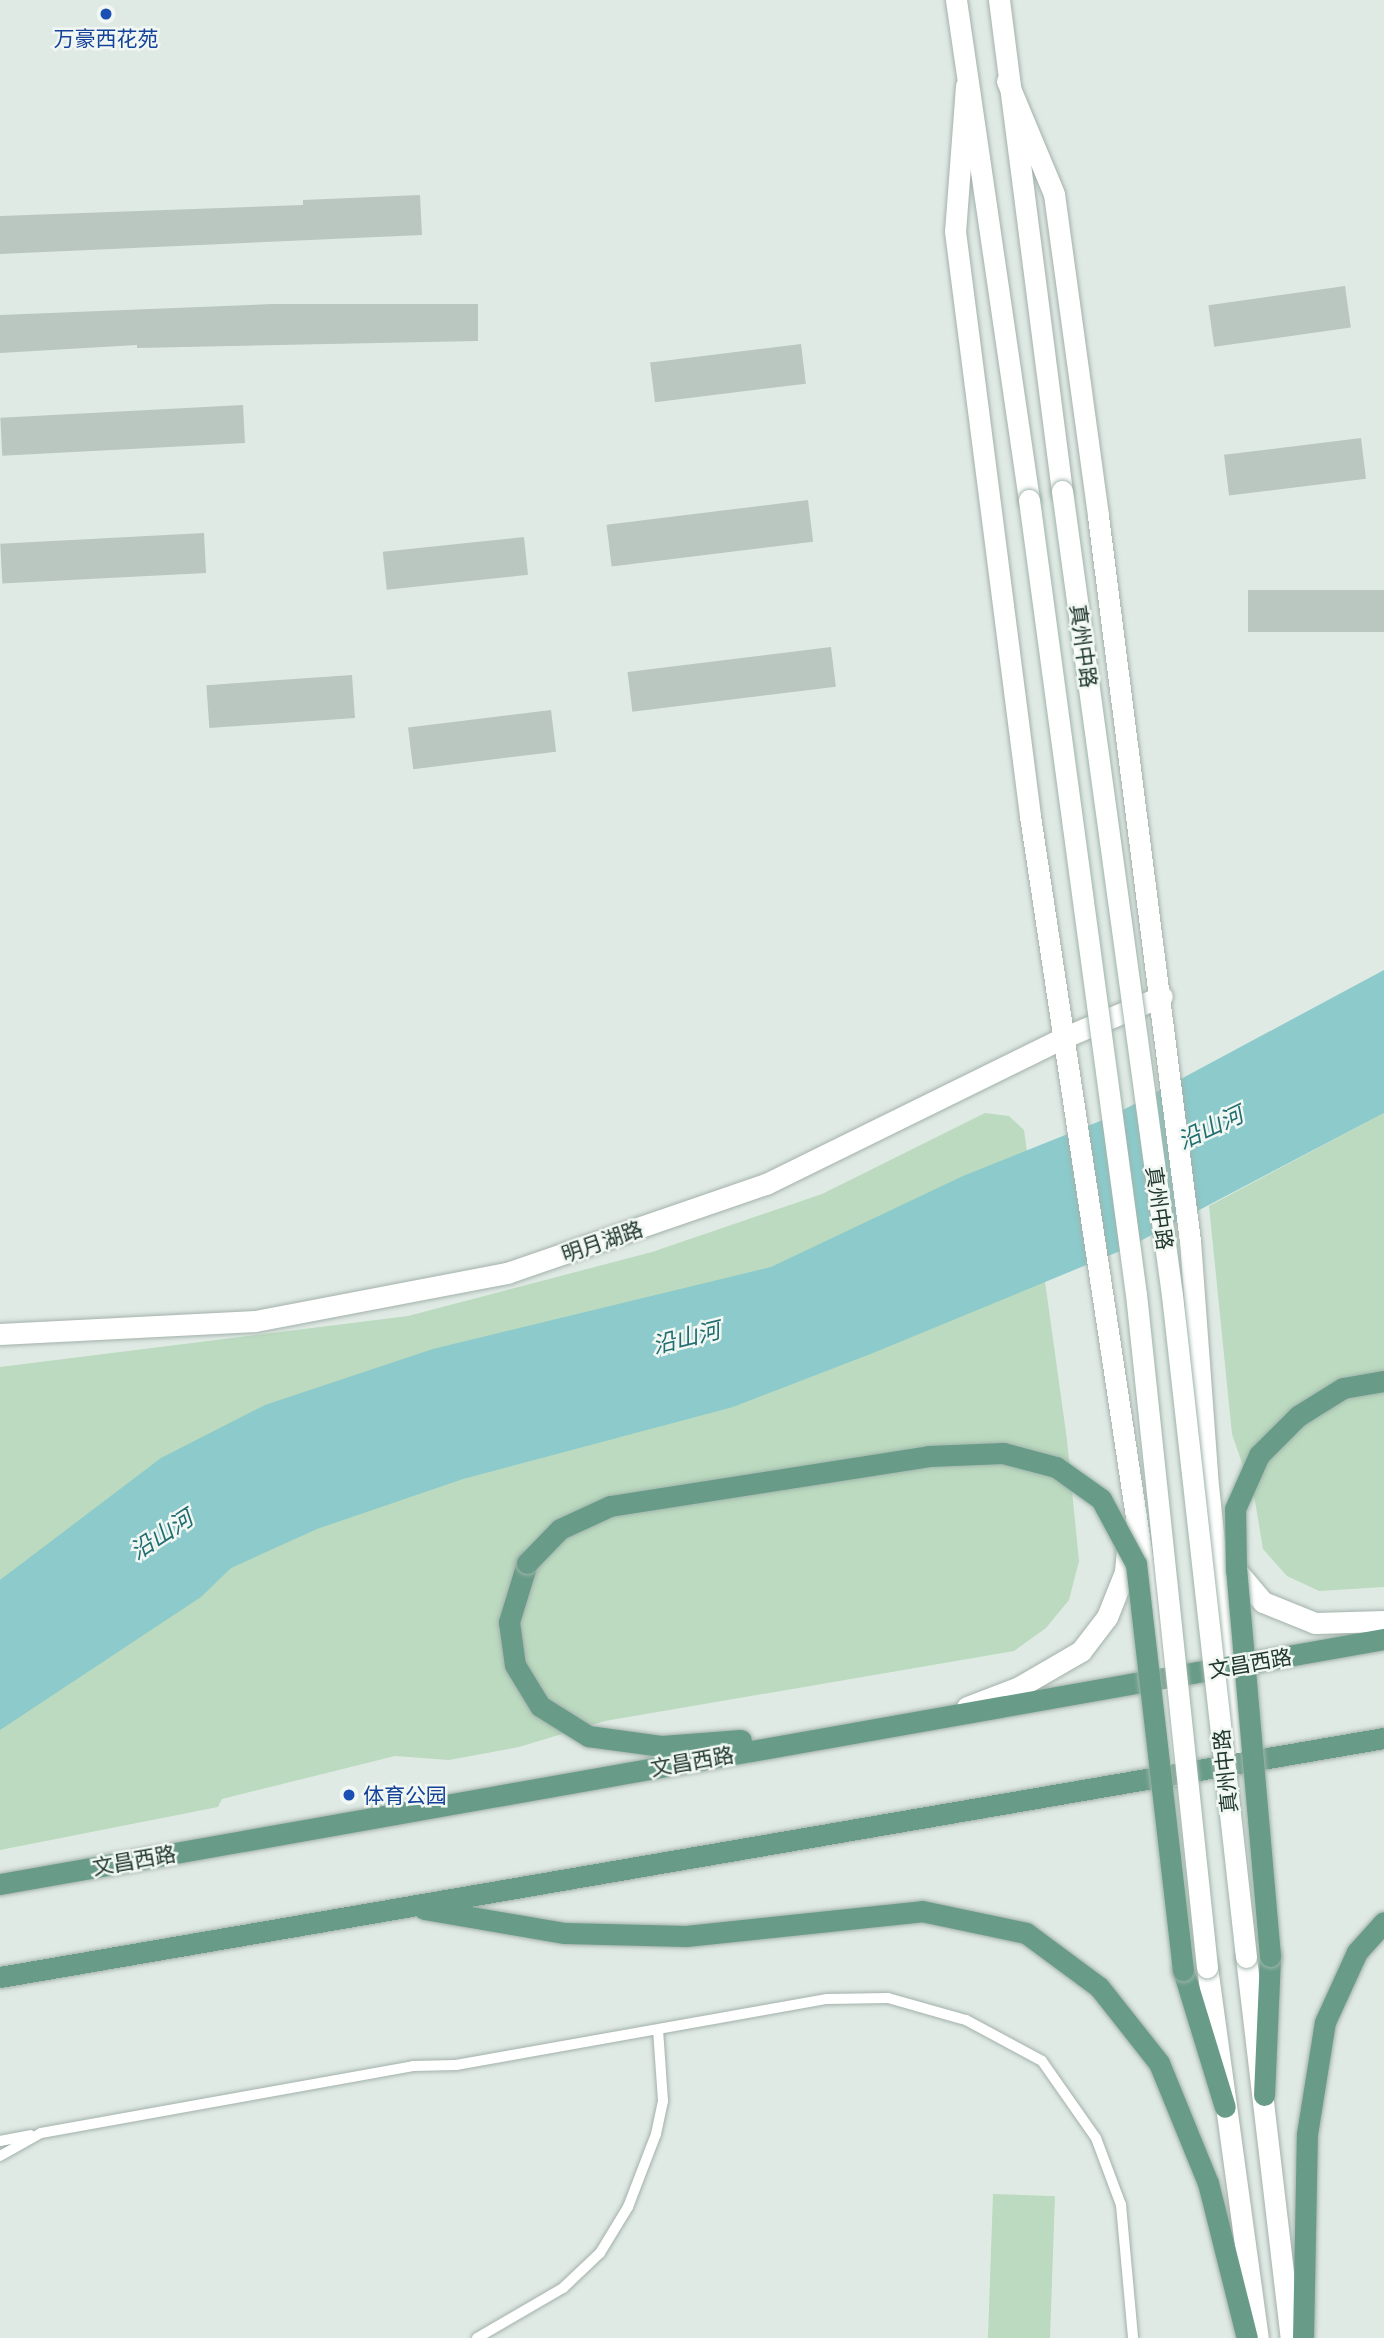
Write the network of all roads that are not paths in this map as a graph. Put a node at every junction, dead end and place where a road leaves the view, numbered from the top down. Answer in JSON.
{"nodes":[{"id":1,"x":956,"y":0,"type":"edge"},
{"id":2,"x":999,"y":0,"type":"edge"},
{"id":3,"x":1007,"y":81,"type":"junction"},
{"id":4,"x":966,"y":86,"type":"junction"},
{"id":5,"x":1163,"y":996,"type":"junction"},
{"id":6,"x":1065,"y":1037,"type":"junction"},
{"id":7,"x":0,"y":1334,"type":"edge"},
{"id":8,"x":1384,"y":1381,"type":"edge"},
{"id":9,"x":1208,"y":1486,"type":"junction"},
{"id":10,"x":1132,"y":1489,"type":"junction"},
{"id":11,"x":1384,"y":1621,"type":"edge"},
{"id":12,"x":1384,"y":1639,"type":"edge"},
{"id":13,"x":1230,"y":1667,"type":"junction"},
{"id":14,"x":1163,"y":1678,"type":"junction"},
{"id":15,"x":943,"y":1717,"type":"junction"},
{"id":16,"x":858,"y":1732,"type":"junction"},
{"id":17,"x":1384,"y":1738,"type":"edge"},
{"id":18,"x":1238,"y":1763,"type":"junction"},
{"id":19,"x":1175,"y":1774,"type":"junction"},
{"id":20,"x":0,"y":1884,"type":"edge"},
{"id":21,"x":408,"y":1906,"type":"junction"},
{"id":22,"x":1384,"y":1922,"type":"edge"},
{"id":23,"x":0,"y":1977,"type":"edge"},
{"id":24,"x":658,"y":2030,"type":"junction"},
{"id":25,"x":1264,"y":2095,"type":"junction"},
{"id":26,"x":1225,"y":2107,"type":"junction"},
{"id":27,"x":41,"y":2133,"type":"junction"},
{"id":28,"x":0,"y":2141,"type":"edge"},
{"id":29,"x":0,"y":2156,"type":"edge"},
{"id":30,"x":482,"y":2337,"type":"edge"},
{"id":31,"x":1133,"y":2338,"type":"edge"},
{"id":32,"x":1247,"y":2338,"type":"edge"},
{"id":33,"x":1258,"y":2338,"type":"edge"},
{"id":34,"x":1291,"y":2338,"type":"edge"},
{"id":35,"x":1303,"y":2338,"type":"edge"}],
"edges":[{"from":1,"to":4,"type":"street","name":"真州中路"},
{"from":2,"to":3,"type":"street","name":"真州中路"},
{"from":3,"to":5,"type":"street","name":"真州中路"},
{"from":3,"to":25,"type":"street","name":"真州中路","bridge":true},
{"from":4,"to":6,"type":"street","name":"真州中路"},
{"from":4,"to":26,"type":"street","name":"真州中路","bridge":true},
{"from":5,"to":6,"type":"street","name":"明月湖路"},
{"from":5,"to":9,"type":"street","name":"真州中路"},
{"from":6,"to":7,"type":"street","name":"明月湖路"},
{"from":6,"to":10,"type":"street","name":"真州中路"},
{"from":8,"to":25,"type":"main road","bridge":true},
{"from":9,"to":11,"type":"street"},
{"from":9,"to":13,"type":"street","name":"真州中路"},
{"from":10,"to":14,"type":"street","name":"真州中路"},
{"from":10,"to":15,"type":"street"},
{"from":12,"to":13,"type":"main road","name":"文昌西路"},
{"from":13,"to":14,"type":"main road","name":"文昌西路"},
{"from":13,"to":18,"type":"street","name":"真州中路"},
{"from":14,"to":15,"type":"main road","name":"文昌西路"},
{"from":14,"to":19,"type":"street","name":"真州中路"},
{"from":15,"to":16,"type":"main road","name":"文昌西路"},
{"from":16,"to":20,"type":"main road","name":"文昌西路"},
{"from":16,"to":26,"type":"main road","bridge":true},
{"from":17,"to":18,"type":"main road"},
{"from":18,"to":19,"type":"main road"},
{"from":19,"to":21,"type":"main road"},
{"from":21,"to":23,"type":"main road"},
{"from":21,"to":32,"type":"main road"},
{"from":22,"to":35,"type":"main road"},
{"from":24,"to":27,"type":"lane"},
{"from":24,"to":30,"type":"lane"},
{"from":24,"to":31,"type":"lane"},
{"from":25,"to":34,"type":"street","name":"真州中路"},
{"from":26,"to":33,"type":"street","name":"真州中路"},
{"from":27,"to":28,"type":"lane"},
{"from":27,"to":29,"type":"lane"}]}
